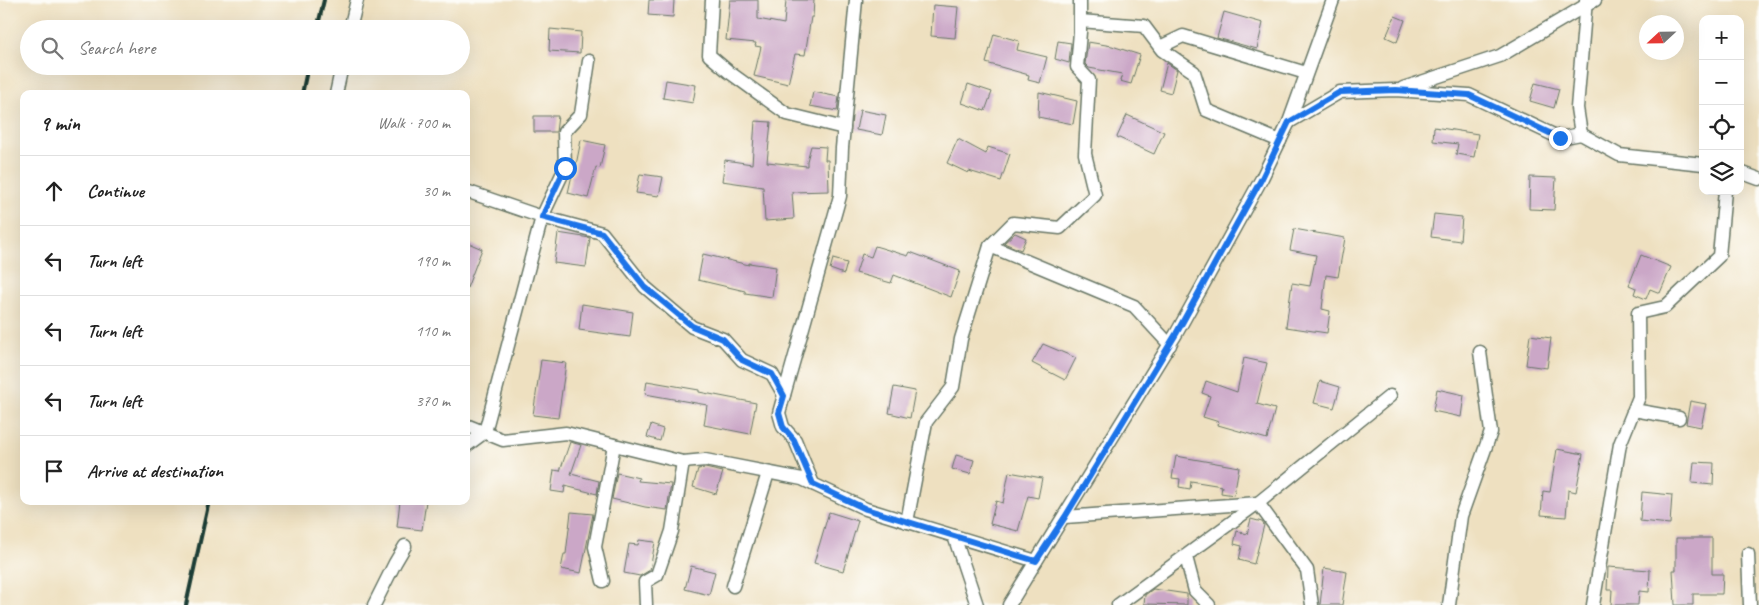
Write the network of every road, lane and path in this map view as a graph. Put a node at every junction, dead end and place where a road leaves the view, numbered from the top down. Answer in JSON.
{"nodes":[{"id":1,"x":357,"y":0,"type":"edge"},
{"id":2,"x":712,"y":0,"type":"edge"},
{"id":3,"x":856,"y":0,"type":"edge"},
{"id":4,"x":1080,"y":0,"type":"edge"},
{"id":5,"x":1333,"y":0,"type":"edge"},
{"id":6,"x":1588,"y":2,"type":"edge"},
{"id":7,"x":352,"y":20,"type":"edge"},
{"id":8,"x":1080,"y":21,"type":"junction"},
{"id":9,"x":1160,"y":47,"type":"junction"},
{"id":10,"x":589,"y":61,"type":"dead end"},
{"id":11,"x":1306,"y":73,"type":"junction"},
{"id":12,"x":340,"y":75,"type":"edge"},
{"id":13,"x":337,"y":90,"type":"edge"},
{"id":14,"x":1396,"y":90,"type":"junction"},
{"id":15,"x":1289,"y":122,"type":"junction"},
{"id":16,"x":844,"y":128,"type":"junction"},
{"id":17,"x":1581,"y":134,"type":"junction"},
{"id":18,"x":1280,"y":141,"type":"junction"},
{"id":19,"x":1699,"y":164,"type":"edge"},
{"id":20,"x":1744,"y":173,"type":"edge"},
{"id":21,"x":1759,"y":179,"type":"edge"},
{"id":22,"x":470,"y":193,"type":"edge"},
{"id":23,"x":1725,"y":195,"type":"edge"},
{"id":24,"x":542,"y":217,"type":"junction"},
{"id":25,"x":990,"y":246,"type":"junction"},
{"id":26,"x":1170,"y":345,"type":"junction"},
{"id":27,"x":1480,"y":352,"type":"dead end"},
{"id":28,"x":784,"y":396,"type":"junction"},
{"id":29,"x":1390,"y":396,"type":"dead end"},
{"id":30,"x":1634,"y":410,"type":"junction"},
{"id":31,"x":1679,"y":418,"type":"dead end"},
{"id":32,"x":470,"y":426,"type":"edge"},
{"id":33,"x":485,"y":432,"type":"junction"},
{"id":34,"x":470,"y":443,"type":"edge"},
{"id":35,"x":614,"y":445,"type":"junction"},
{"id":36,"x":683,"y":462,"type":"junction"},
{"id":37,"x":768,"y":473,"type":"junction"},
{"id":38,"x":813,"y":484,"type":"junction"},
{"id":39,"x":1258,"y":503,"type":"junction"},
{"id":40,"x":1065,"y":517,"type":"junction"},
{"id":41,"x":907,"y":522,"type":"junction"},
{"id":42,"x":954,"y":536,"type":"junction"},
{"id":43,"x":405,"y":546,"type":"dead end"},
{"id":44,"x":1748,"y":554,"type":"dead end"},
{"id":45,"x":1186,"y":557,"type":"junction"},
{"id":46,"x":1036,"y":561,"type":"junction"},
{"id":47,"x":603,"y":581,"type":"dead end"},
{"id":48,"x":733,"y":586,"type":"dead end"},
{"id":49,"x":374,"y":605,"type":"edge"},
{"id":50,"x":646,"y":605,"type":"edge"},
{"id":51,"x":977,"y":605,"type":"edge"},
{"id":52,"x":1009,"y":605,"type":"edge"},
{"id":53,"x":1118,"y":605,"type":"edge"},
{"id":54,"x":1209,"y":605,"type":"edge"},
{"id":55,"x":1312,"y":605,"type":"edge"},
{"id":56,"x":1449,"y":605,"type":"edge"},
{"id":57,"x":1593,"y":605,"type":"edge"},
{"id":58,"x":1750,"y":605,"type":"edge"}],
"edges":[{"from":1,"to":7,"type":"street"},
{"from":2,"to":16,"type":"street"},
{"from":3,"to":16,"type":"street"},
{"from":4,"to":8,"type":"street"},
{"from":5,"to":11,"type":"street"},
{"from":6,"to":14,"type":"street"},
{"from":6,"to":17,"type":"street"},
{"from":8,"to":9,"type":"street"},
{"from":8,"to":25,"type":"street"},
{"from":9,"to":11,"type":"street"},
{"from":9,"to":18,"type":"street"},
{"from":10,"to":24,"type":"street"},
{"from":11,"to":15,"type":"street"},
{"from":12,"to":13,"type":"street"},
{"from":14,"to":15,"type":"street"},
{"from":14,"to":17,"type":"street"},
{"from":15,"to":18,"type":"street"},
{"from":16,"to":28,"type":"street"},
{"from":17,"to":19,"type":"street"},
{"from":18,"to":26,"type":"street"},
{"from":20,"to":21,"type":"street"},
{"from":22,"to":24,"type":"street"},
{"from":23,"to":30,"type":"street"},
{"from":24,"to":28,"type":"street"},
{"from":24,"to":33,"type":"street"},
{"from":25,"to":26,"type":"street"},
{"from":25,"to":41,"type":"street"},
{"from":26,"to":40,"type":"street"},
{"from":27,"to":56,"type":"street"},
{"from":28,"to":38,"type":"street"},
{"from":29,"to":39,"type":"street"},
{"from":30,"to":31,"type":"street"},
{"from":30,"to":57,"type":"street"},
{"from":32,"to":33,"type":"street"},
{"from":33,"to":34,"type":"street"},
{"from":33,"to":35,"type":"street"},
{"from":35,"to":36,"type":"street"},
{"from":35,"to":47,"type":"street"},
{"from":36,"to":37,"type":"street"},
{"from":36,"to":50,"type":"street"},
{"from":37,"to":38,"type":"street"},
{"from":37,"to":48,"type":"street"},
{"from":38,"to":41,"type":"street"},
{"from":39,"to":40,"type":"street"},
{"from":39,"to":45,"type":"street"},
{"from":39,"to":55,"type":"street"},
{"from":40,"to":46,"type":"street"},
{"from":41,"to":42,"type":"street"},
{"from":42,"to":46,"type":"street"},
{"from":42,"to":51,"type":"street"},
{"from":43,"to":49,"type":"street"},
{"from":44,"to":58,"type":"street"},
{"from":45,"to":53,"type":"street"},
{"from":45,"to":54,"type":"street"},
{"from":46,"to":52,"type":"street"}]}
